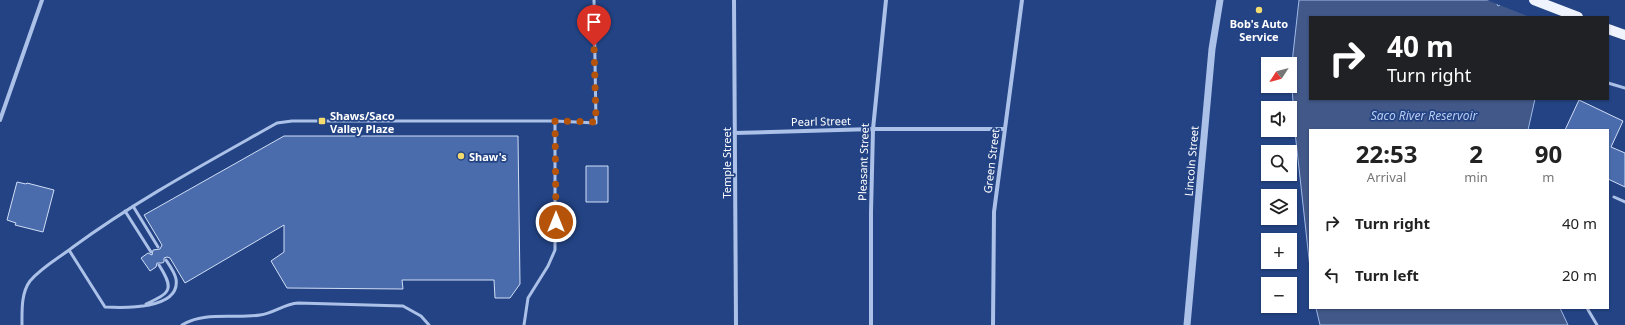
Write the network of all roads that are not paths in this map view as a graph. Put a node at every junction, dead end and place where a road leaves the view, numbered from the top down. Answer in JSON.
{"nodes":[{"id":1,"x":42,"y":0,"type":"edge"},
{"id":2,"x":594,"y":0,"type":"edge"},
{"id":3,"x":734,"y":0,"type":"edge"},
{"id":4,"x":886,"y":0,"type":"edge"},
{"id":5,"x":1022,"y":0,"type":"edge"},
{"id":6,"x":1220,"y":0,"type":"edge"},
{"id":7,"x":1534,"y":0,"type":"edge"},
{"id":8,"x":1575,"y":16,"type":"edge"},
{"id":9,"x":1609,"y":29,"type":"edge"},
{"id":10,"x":1625,"y":36,"type":"edge"},
{"id":11,"x":1609,"y":83,"type":"edge"},
{"id":12,"x":1625,"y":88,"type":"edge"},
{"id":13,"x":1,"y":115,"type":"edge"},
{"id":14,"x":0,"y":120,"type":"edge"},
{"id":15,"x":555,"y":121,"type":"junction"},
{"id":16,"x":873,"y":129,"type":"junction"},
{"id":17,"x":1004,"y":129,"type":"junction"},
{"id":18,"x":734,"y":133,"type":"junction"},
{"id":19,"x":1614,"y":197,"type":"dead end"},
{"id":20,"x":1625,"y":202,"type":"edge"},
{"id":21,"x":133,"y":206,"type":"junction"},
{"id":22,"x":125,"y":211,"type":"junction"},
{"id":23,"x":158,"y":247,"type":"dead end"},
{"id":24,"x":69,"y":250,"type":"junction"},
{"id":25,"x":151,"y":252,"type":"dead end"},
{"id":26,"x":166,"y":260,"type":"dead end"},
{"id":27,"x":159,"y":265,"type":"dead end"},
{"id":28,"x":138,"y":307,"type":"junction"},
{"id":29,"x":1588,"y":309,"type":"edge"},
{"id":30,"x":22,"y":325,"type":"edge"},
{"id":31,"x":182,"y":325,"type":"edge"},
{"id":32,"x":429,"y":325,"type":"edge"},
{"id":33,"x":524,"y":325,"type":"edge"},
{"id":34,"x":736,"y":325,"type":"edge"},
{"id":35,"x":871,"y":325,"type":"edge"},
{"id":36,"x":993,"y":325,"type":"edge"},
{"id":37,"x":1187,"y":325,"type":"edge"},
{"id":38,"x":1597,"y":325,"type":"edge"}],
"edges":[{"from":1,"to":13,"type":"street"},
{"from":2,"to":15,"type":"lane"},
{"from":3,"to":18,"type":"street","name":"Temple Street"},
{"from":4,"to":16,"type":"street","name":"Pleasant Street"},
{"from":5,"to":17,"type":"street","name":"Green Street"},
{"from":6,"to":37,"type":"street","name":"Lincoln Street"},
{"from":7,"to":8,"type":"main road"},
{"from":9,"to":10,"type":"main road"},
{"from":11,"to":12,"type":"lane"},
{"from":13,"to":14,"type":"street"},
{"from":15,"to":21,"type":"lane"},
{"from":15,"to":33,"type":"lane"},
{"from":16,"to":17,"type":"street","name":"Pearl Street"},
{"from":16,"to":18,"type":"street","name":"Pearl Street"},
{"from":16,"to":35,"type":"street","name":"Pleasant Street"},
{"from":17,"to":36,"type":"street","name":"Green Street"},
{"from":18,"to":34,"type":"street","name":"Temple Street"},
{"from":19,"to":20,"type":"lane"},
{"from":21,"to":22,"type":"lane"},
{"from":21,"to":23,"type":"lane"},
{"from":22,"to":24,"type":"lane"},
{"from":22,"to":25,"type":"lane"},
{"from":24,"to":28,"type":"lane"},
{"from":24,"to":30,"type":"lane"},
{"from":26,"to":28,"type":"lane"},
{"from":27,"to":28,"type":"lane"},
{"from":29,"to":38,"type":"lane"},
{"from":31,"to":32,"type":"lane"}]}
